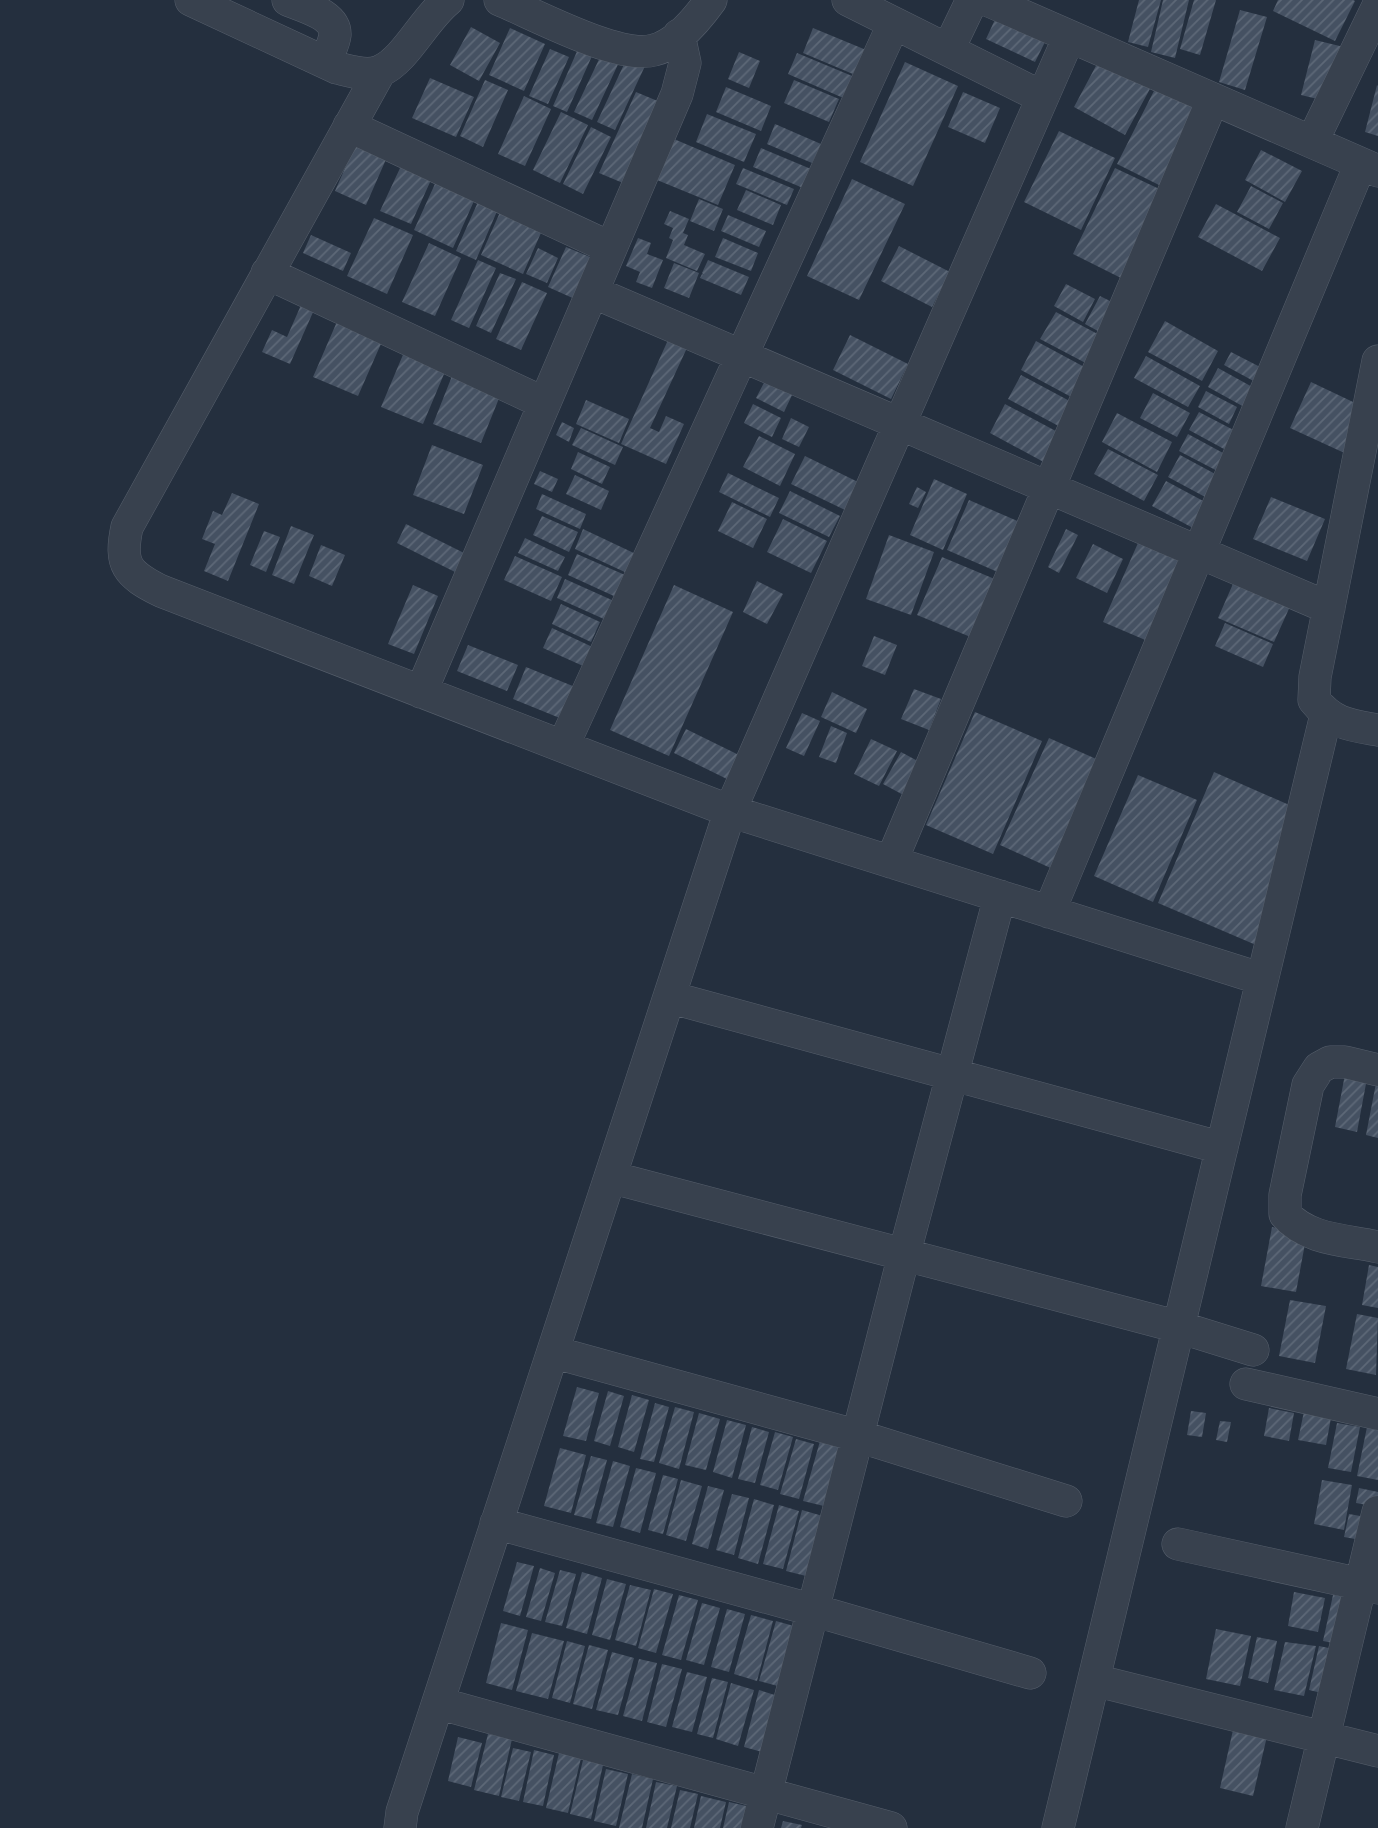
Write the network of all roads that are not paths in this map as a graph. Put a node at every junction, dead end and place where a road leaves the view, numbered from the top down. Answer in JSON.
{"nodes":[{"id":1,"x":191,"y":0,"type":"edge"},
{"id":2,"x":288,"y":0,"type":"edge"},
{"id":3,"x":448,"y":0,"type":"edge"},
{"id":4,"x":500,"y":0,"type":"edge"},
{"id":5,"x":710,"y":0,"type":"edge"},
{"id":6,"x":848,"y":0,"type":"edge"},
{"id":7,"x":972,"y":0,"type":"edge"},
{"id":8,"x":987,"y":0,"type":"edge"},
{"id":9,"x":1378,"y":6,"type":"edge"},
{"id":10,"x":894,"y":23,"type":"junction"},
{"id":11,"x":679,"y":36,"type":"junction"},
{"id":12,"x":1069,"y":37,"type":"junction"},
{"id":13,"x":948,"y":50,"type":"junction"},
{"id":14,"x":326,"y":62,"type":"junction"},
{"id":15,"x":379,"y":73,"type":"junction"},
{"id":16,"x":1042,"y":97,"type":"junction"},
{"id":17,"x":1213,"y":99,"type":"junction"},
{"id":18,"x":349,"y":126,"type":"junction"},
{"id":19,"x":1312,"y":142,"type":"junction"},
{"id":20,"x":1369,"y":168,"type":"edge"},
{"id":21,"x":611,"y":248,"type":"junction"},
{"id":22,"x":267,"y":273,"type":"junction"},
{"id":23,"x":593,"y":292,"type":"junction"},
{"id":24,"x":742,"y":356,"type":"junction"},
{"id":25,"x":1378,"y":361,"type":"edge"},
{"id":26,"x":544,"y":404,"type":"junction"},
{"id":27,"x":899,"y":423,"type":"junction"},
{"id":28,"x":1048,"y":487,"type":"junction"},
{"id":29,"x":1199,"y":552,"type":"junction"},
{"id":30,"x":1329,"y":608,"type":"junction"},
{"id":31,"x":421,"y":691,"type":"junction"},
{"id":32,"x":1326,"y":715,"type":"junction"},
{"id":33,"x":1378,"y":730,"type":"edge"},
{"id":34,"x":563,"y":746,"type":"junction"},
{"id":35,"x":730,"y":811,"type":"junction"},
{"id":36,"x":891,"y":862,"type":"junction"},
{"id":37,"x":1000,"y":896,"type":"junction"},
{"id":38,"x":1049,"y":912,"type":"junction"},
{"id":39,"x":1262,"y":979,"type":"junction"},
{"id":40,"x":669,"y":997,"type":"junction"},
{"id":41,"x":1378,"y":1070,"type":"edge"},
{"id":42,"x":952,"y":1074,"type":"junction"},
{"id":43,"x":1222,"y":1148,"type":"junction"},
{"id":44,"x":610,"y":1177,"type":"junction"},
{"id":45,"x":1378,"y":1247,"type":"edge"},
{"id":46,"x":904,"y":1255,"type":"junction"},
{"id":47,"x":1179,"y":1327,"type":"junction"},
{"id":48,"x":1254,"y":1350,"type":"dead end"},
{"id":49,"x":553,"y":1352,"type":"junction"},
{"id":50,"x":1245,"y":1384,"type":"dead end"},
{"id":51,"x":1378,"y":1414,"type":"edge"},
{"id":52,"x":858,"y":1436,"type":"junction"},
{"id":53,"x":1066,"y":1501,"type":"dead end"},
{"id":54,"x":1378,"y":1512,"type":"edge"},
{"id":55,"x":496,"y":1523,"type":"junction"},
{"id":56,"x":1178,"y":1544,"type":"dead end"},
{"id":57,"x":1369,"y":1586,"type":"edge"},
{"id":58,"x":813,"y":1610,"type":"junction"},
{"id":59,"x":1030,"y":1673,"type":"dead end"},
{"id":60,"x":1094,"y":1680,"type":"junction"},
{"id":61,"x":438,"y":1703,"type":"junction"},
{"id":62,"x":1324,"y":1737,"type":"junction"},
{"id":63,"x":1378,"y":1751,"type":"edge"},
{"id":64,"x":766,"y":1793,"type":"junction"},
{"id":65,"x":400,"y":1828,"type":"edge"},
{"id":66,"x":757,"y":1828,"type":"edge"},
{"id":67,"x":891,"y":1828,"type":"edge"},
{"id":68,"x":1058,"y":1828,"type":"edge"},
{"id":69,"x":1302,"y":1828,"type":"edge"}],
"edges":[{"from":1,"to":14,"type":"street"},
{"from":2,"to":14,"type":"street"},
{"from":3,"to":15,"type":"street"},
{"from":4,"to":11,"type":"street"},
{"from":5,"to":11,"type":"street"},
{"from":6,"to":10,"type":"street"},
{"from":7,"to":13,"type":"street"},
{"from":8,"to":12,"type":"street"},
{"from":9,"to":19,"type":"street"},
{"from":10,"to":13,"type":"street"},
{"from":10,"to":24,"type":"street"},
{"from":11,"to":21,"type":"street"},
{"from":12,"to":16,"type":"street"},
{"from":12,"to":17,"type":"street"},
{"from":13,"to":16,"type":"street"},
{"from":14,"to":15,"type":"street"},
{"from":15,"to":18,"type":"street"},
{"from":16,"to":27,"type":"street"},
{"from":17,"to":19,"type":"street"},
{"from":17,"to":28,"type":"street"},
{"from":18,"to":21,"type":"street"},
{"from":18,"to":22,"type":"street"},
{"from":19,"to":20,"type":"street"},
{"from":20,"to":29,"type":"street"},
{"from":21,"to":23,"type":"street"},
{"from":22,"to":26,"type":"street"},
{"from":22,"to":31,"type":"street"},
{"from":23,"to":24,"type":"street"},
{"from":23,"to":26,"type":"street"},
{"from":24,"to":27,"type":"street"},
{"from":24,"to":34,"type":"street"},
{"from":25,"to":30,"type":"street"},
{"from":26,"to":31,"type":"street"},
{"from":27,"to":28,"type":"street"},
{"from":27,"to":35,"type":"street"},
{"from":28,"to":29,"type":"street"},
{"from":28,"to":36,"type":"street"},
{"from":29,"to":30,"type":"street"},
{"from":29,"to":38,"type":"street"},
{"from":30,"to":32,"type":"street"},
{"from":31,"to":34,"type":"street"},
{"from":32,"to":33,"type":"street"},
{"from":32,"to":39,"type":"street"},
{"from":34,"to":35,"type":"street"},
{"from":35,"to":36,"type":"street"},
{"from":35,"to":40,"type":"street"},
{"from":36,"to":37,"type":"street"},
{"from":37,"to":38,"type":"street"},
{"from":37,"to":42,"type":"street"},
{"from":38,"to":39,"type":"street"},
{"from":39,"to":43,"type":"street"},
{"from":40,"to":42,"type":"street"},
{"from":40,"to":44,"type":"street"},
{"from":41,"to":45,"type":"street"},
{"from":42,"to":43,"type":"street"},
{"from":42,"to":46,"type":"street"},
{"from":43,"to":47,"type":"street"},
{"from":44,"to":46,"type":"street"},
{"from":44,"to":49,"type":"street"},
{"from":46,"to":47,"type":"street"},
{"from":46,"to":52,"type":"street"},
{"from":47,"to":48,"type":"street"},
{"from":47,"to":60,"type":"street"},
{"from":49,"to":52,"type":"street"},
{"from":49,"to":55,"type":"street"},
{"from":50,"to":51,"type":"street"},
{"from":52,"to":53,"type":"street"},
{"from":52,"to":58,"type":"street"},
{"from":54,"to":57,"type":"street"},
{"from":55,"to":58,"type":"street"},
{"from":55,"to":61,"type":"street"},
{"from":56,"to":57,"type":"street"},
{"from":57,"to":62,"type":"street"},
{"from":58,"to":59,"type":"street"},
{"from":58,"to":64,"type":"street"},
{"from":60,"to":62,"type":"street"},
{"from":60,"to":68,"type":"street"},
{"from":61,"to":64,"type":"street"},
{"from":61,"to":65,"type":"street"},
{"from":62,"to":63,"type":"street"},
{"from":62,"to":69,"type":"street"},
{"from":64,"to":66,"type":"street"},
{"from":64,"to":67,"type":"street"}]}
